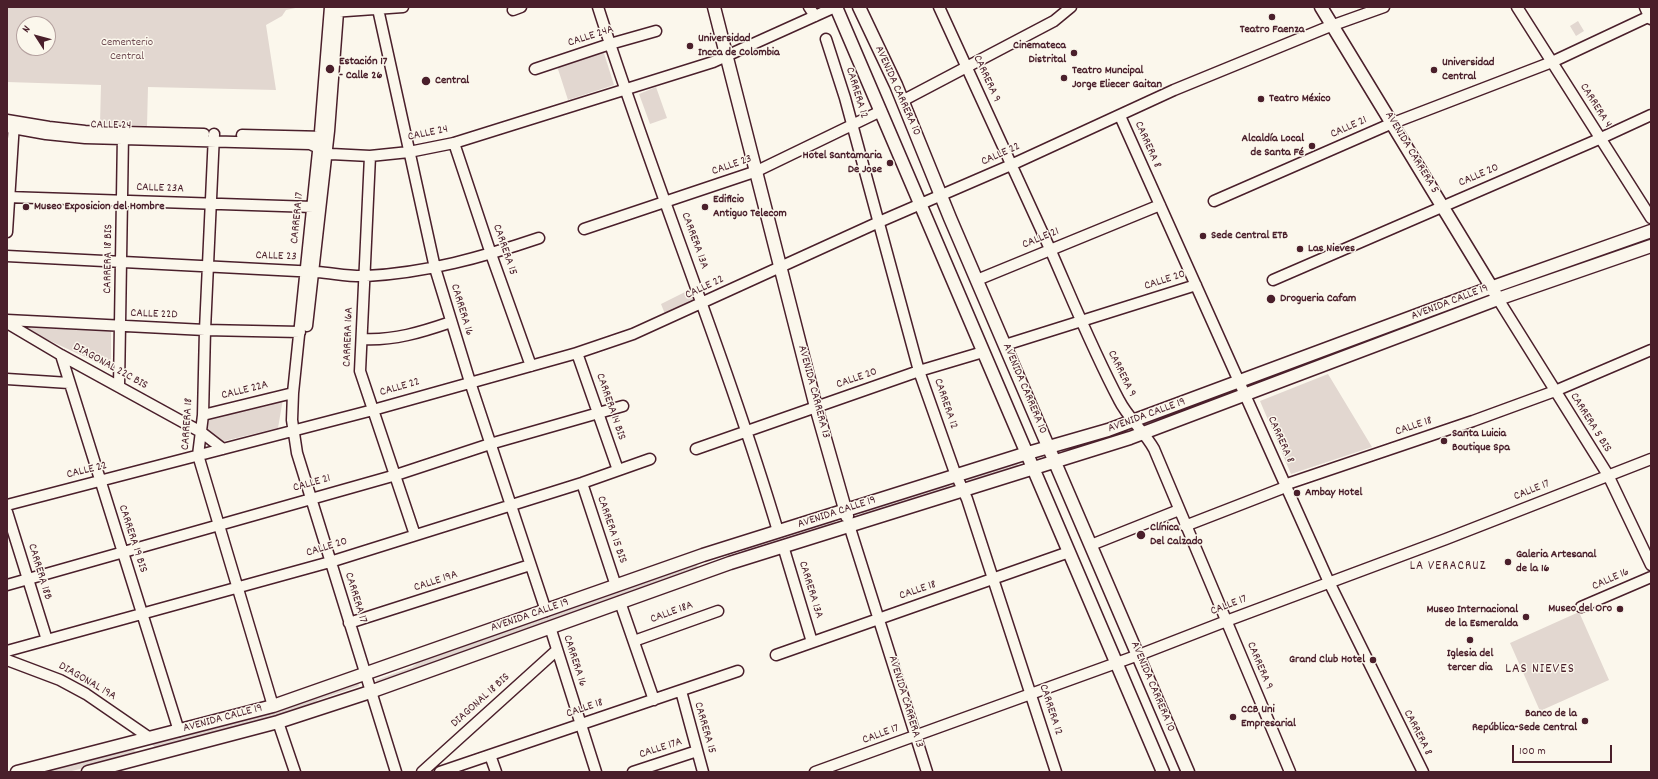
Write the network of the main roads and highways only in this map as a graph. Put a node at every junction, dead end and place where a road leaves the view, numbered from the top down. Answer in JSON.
{"nodes":[{"id":1,"x":714,"y":7,"type":"edge"},
{"id":2,"x":835,"y":7,"type":"edge"},
{"id":3,"x":859,"y":7,"type":"edge"},
{"id":4,"x":1322,"y":7,"type":"edge"},
{"id":5,"x":1651,"y":231,"type":"edge"},
{"id":6,"x":1651,"y":246,"type":"edge"},
{"id":7,"x":1491,"y":287,"type":"junction"},
{"id":8,"x":1498,"y":299,"type":"junction"},
{"id":9,"x":1049,"y":447,"type":"junction"},
{"id":10,"x":1027,"y":454,"type":"junction"},
{"id":11,"x":1055,"y":461,"type":"junction"},
{"id":12,"x":1033,"y":468,"type":"junction"},
{"id":13,"x":845,"y":510,"type":"junction"},
{"id":14,"x":849,"y":525,"type":"junction"},
{"id":15,"x":17,"y":772,"type":"edge"},
{"id":16,"x":88,"y":772,"type":"edge"},
{"id":17,"x":1163,"y":772,"type":"edge"},
{"id":18,"x":1188,"y":772,"type":"edge"}],
"edges":[{"from":1,"to":13,"type":"main road","name":"AVENIDA CARRERA 13"},
{"from":2,"to":10,"type":"main road","name":"AVENIDA CARRERA 10"},
{"from":3,"to":9,"type":"main road","name":"AVENIDA CARRERA 10"},
{"from":4,"to":7,"type":"main road","name":"AVENIDA CARRERA 5"},
{"from":5,"to":7,"type":"main road","name":"AVENIDA CALLE 19"},
{"from":6,"to":8,"type":"main road","name":"AVENIDA CALLE 19"},
{"from":7,"to":8,"type":"main road","name":"AVENIDA CARRERA 5"},
{"from":7,"to":9,"type":"main road","name":"AVENIDA CALLE 19"},
{"from":8,"to":11,"type":"main road","name":"AVENIDA CALLE 19"},
{"from":9,"to":10,"type":"main road","name":"AVENIDA CALLE 19"},
{"from":9,"to":11,"type":"main road","name":"AVENIDA CARRERA 10"},
{"from":10,"to":12,"type":"main road","name":"AVENIDA CARRERA 10"},
{"from":10,"to":13,"type":"main road","name":"AVENIDA CALLE 19"},
{"from":11,"to":12,"type":"main road","name":"AVENIDA CALLE 19"},
{"from":11,"to":18,"type":"main road","name":"AVENIDA CARRERA 10"},
{"from":12,"to":14,"type":"main road","name":"AVENIDA CALLE 19"},
{"from":12,"to":17,"type":"main road","name":"AVENIDA CARRERA 10"},
{"from":13,"to":14,"type":"main road","name":"AVENIDA CARRERA 13"},
{"from":13,"to":15,"type":"main road","name":"AVENIDA CALLE 19"},
{"from":14,"to":16,"type":"main road","name":"AVENIDA CALLE 19"}]}
